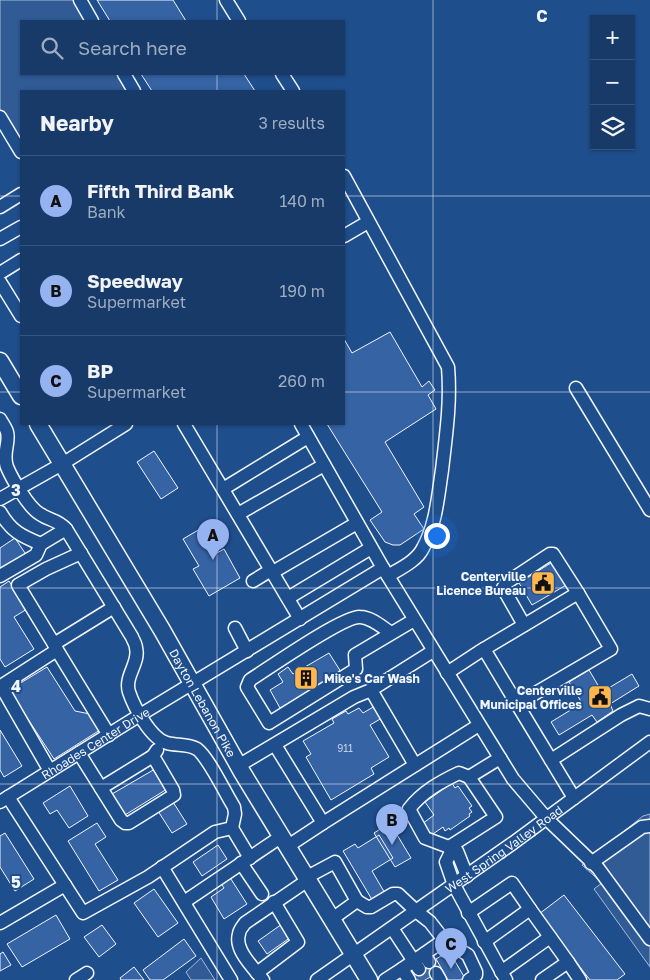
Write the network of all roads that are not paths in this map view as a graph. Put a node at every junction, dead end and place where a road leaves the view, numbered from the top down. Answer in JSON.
{"nodes":[{"id":1,"x":80,"y":0,"type":"edge"},
{"id":2,"x":226,"y":0,"type":"edge"},
{"id":3,"x":91,"y":20,"type":"edge"},
{"id":4,"x":238,"y":20,"type":"edge"},
{"id":5,"x":125,"y":75,"type":"edge"},
{"id":6,"x":283,"y":75,"type":"edge"},
{"id":7,"x":133,"y":90,"type":"edge"},
{"id":8,"x":291,"y":90,"type":"edge"},
{"id":9,"x":0,"y":117,"type":"edge"},
{"id":10,"x":20,"y":150,"type":"edge"},
{"id":11,"x":345,"y":178,"type":"edge"},
{"id":12,"x":20,"y":195,"type":"edge"},
{"id":13,"x":0,"y":207,"type":"edge"},
{"id":14,"x":368,"y":222,"type":"junction"},
{"id":15,"x":20,"y":228,"type":"edge"},
{"id":16,"x":345,"y":235,"type":"edge"},
{"id":17,"x":0,"y":239,"type":"edge"},
{"id":18,"x":20,"y":261,"type":"edge"},
{"id":19,"x":0,"y":273,"type":"edge"},
{"id":20,"x":0,"y":282,"type":"edge"},
{"id":21,"x":20,"y":314,"type":"edge"},
{"id":22,"x":0,"y":361,"type":"edge"},
{"id":23,"x":576,"y":388,"type":"dead end"},
{"id":24,"x":20,"y":394,"type":"edge"},
{"id":25,"x":1,"y":421,"type":"edge"},
{"id":26,"x":39,"y":425,"type":"edge"},
{"id":27,"x":122,"y":425,"type":"edge"},
{"id":28,"x":185,"y":425,"type":"edge"},
{"id":29,"x":302,"y":425,"type":"edge"},
{"id":30,"x":308,"y":437,"type":"junction"},
{"id":31,"x":62,"y":464,"type":"junction"},
{"id":32,"x":324,"y":464,"type":"junction"},
{"id":33,"x":19,"y":488,"type":"junction"},
{"id":34,"x":223,"y":489,"type":"junction"},
{"id":35,"x":0,"y":499,"type":"edge"},
{"id":36,"x":649,"y":505,"type":"edge"},
{"id":37,"x":238,"y":514,"type":"junction"},
{"id":38,"x":2,"y":520,"type":"edge"},
{"id":39,"x":357,"y":523,"type":"junction"},
{"id":40,"x":66,"y":529,"type":"junction"},
{"id":41,"x":41,"y":544,"type":"junction"},
{"id":42,"x":372,"y":548,"type":"junction"},
{"id":43,"x":81,"y":553,"type":"junction"},
{"id":44,"x":272,"y":571,"type":"junction"},
{"id":45,"x":385,"y":572,"type":"junction"},
{"id":46,"x":0,"y":576,"type":"edge"},
{"id":47,"x":253,"y":581,"type":"dead end"},
{"id":48,"x":578,"y":593,"type":"junction"},
{"id":49,"x":288,"y":598,"type":"junction"},
{"id":50,"x":114,"y":606,"type":"junction"},
{"id":51,"x":300,"y":618,"type":"junction"},
{"id":52,"x":414,"y":620,"type":"junction"},
{"id":53,"x":524,"y":625,"type":"junction"},
{"id":54,"x":235,"y":628,"type":"dead end"},
{"id":55,"x":391,"y":633,"type":"junction"},
{"id":56,"x":56,"y":647,"type":"junction"},
{"id":57,"x":484,"y":649,"type":"junction"},
{"id":58,"x":247,"y":650,"type":"junction"},
{"id":59,"x":433,"y":650,"type":"junction"},
{"id":60,"x":447,"y":672,"type":"junction"},
{"id":61,"x":193,"y":684,"type":"junction"},
{"id":62,"x":371,"y":690,"type":"junction"},
{"id":63,"x":517,"y":704,"type":"junction"},
{"id":64,"x":650,"y":708,"type":"edge"},
{"id":65,"x":140,"y":715,"type":"junction"},
{"id":66,"x":479,"y":725,"type":"junction"},
{"id":67,"x":109,"y":735,"type":"junction"},
{"id":68,"x":162,"y":742,"type":"junction"},
{"id":69,"x":650,"y":742,"type":"edge"},
{"id":70,"x":275,"y":745,"type":"junction"},
{"id":71,"x":79,"y":753,"type":"junction"},
{"id":72,"x":153,"y":756,"type":"junction"},
{"id":73,"x":500,"y":758,"type":"junction"},
{"id":74,"x":551,"y":760,"type":"junction"},
{"id":75,"x":415,"y":764,"type":"junction"},
{"id":76,"x":238,"y":766,"type":"junction"},
{"id":77,"x":50,"y":771,"type":"junction"},
{"id":78,"x":469,"y":777,"type":"junction"},
{"id":79,"x":101,"y":788,"type":"junction"},
{"id":80,"x":574,"y":798,"type":"junction"},
{"id":81,"x":4,"y":800,"type":"edge"},
{"id":82,"x":547,"y":818,"type":"junction"},
{"id":83,"x":323,"y":823,"type":"junction"},
{"id":84,"x":650,"y":826,"type":"edge"},
{"id":85,"x":232,"y":828,"type":"junction"},
{"id":86,"x":285,"y":841,"type":"junction"},
{"id":87,"x":450,"y":850,"type":"junction"},
{"id":88,"x":245,"y":860,"type":"junction"},
{"id":89,"x":591,"y":863,"type":"junction"},
{"id":90,"x":162,"y":867,"type":"junction"},
{"id":91,"x":466,"y":876,"type":"junction"},
{"id":92,"x":307,"y":878,"type":"junction"},
{"id":93,"x":65,"y":885,"type":"junction"},
{"id":94,"x":454,"y":885,"type":"junction"},
{"id":95,"x":262,"y":894,"type":"dead end"},
{"id":96,"x":358,"y":901,"type":"junction"},
{"id":97,"x":184,"y":902,"type":"junction"},
{"id":98,"x":274,"y":902,"type":"junction"},
{"id":99,"x":530,"y":909,"type":"junction"},
{"id":100,"x":416,"y":911,"type":"junction"},
{"id":101,"x":468,"y":913,"type":"junction"},
{"id":102,"x":332,"y":919,"type":"junction"},
{"id":103,"x":0,"y":922,"type":"edge"},
{"id":104,"x":392,"y":928,"type":"junction"},
{"id":105,"x":550,"y":937,"type":"junction"},
{"id":106,"x":650,"y":939,"type":"edge"},
{"id":107,"x":444,"y":940,"type":"junction"},
{"id":108,"x":484,"y":942,"type":"junction"},
{"id":109,"x":354,"y":955,"type":"junction"},
{"id":110,"x":568,"y":962,"type":"junction"},
{"id":111,"x":402,"y":969,"type":"junction"},
{"id":112,"x":427,"y":970,"type":"edge"},
{"id":113,"x":260,"y":976,"type":"edge"},
{"id":114,"x":503,"y":976,"type":"edge"},
{"id":115,"x":230,"y":980,"type":"edge"},
{"id":116,"x":317,"y":980,"type":"edge"},
{"id":117,"x":369,"y":980,"type":"edge"},
{"id":118,"x":385,"y":980,"type":"edge"},
{"id":119,"x":409,"y":980,"type":"tunnel mouth"},
{"id":120,"x":470,"y":980,"type":"edge"},
{"id":121,"x":542,"y":980,"type":"edge"},
{"id":122,"x":580,"y":980,"type":"edge"}],
"edges":[{"from":1,"to":3,"type":"street"},
{"from":2,"to":4,"type":"street"},
{"from":5,"to":7,"type":"street"},
{"from":6,"to":8,"type":"street"},
{"from":9,"to":10,"type":"street"},
{"from":11,"to":14,"type":"street","name":"Rhoades Center Drive"},
{"from":12,"to":13,"type":"street"},
{"from":14,"to":16,"type":"street"},
{"from":14,"to":45,"type":"street","name":"Rhoades Center Drive"},
{"from":15,"to":17,"type":"street"},
{"from":18,"to":19,"type":"street"},
{"from":20,"to":21,"type":"street"},
{"from":22,"to":24,"type":"main road"},
{"from":23,"to":36,"type":"street"},
{"from":25,"to":33,"type":"street"},
{"from":26,"to":31,"type":"main road","name":"Dayton Lebanon Pike"},
{"from":27,"to":31,"type":"street"},
{"from":28,"to":34,"type":"street"},
{"from":29,"to":30,"type":"street"},
{"from":30,"to":32,"type":"street"},
{"from":30,"to":34,"type":"street"},
{"from":31,"to":33,"type":"street"},
{"from":31,"to":61,"type":"main road","name":"Dayton Lebanon Pike"},
{"from":32,"to":37,"type":"street"},
{"from":32,"to":39,"type":"street"},
{"from":33,"to":35,"type":"street"},
{"from":33,"to":40,"type":"street"},
{"from":34,"to":37,"type":"street"},
{"from":37,"to":44,"type":"street"},
{"from":38,"to":41,"type":"street"},
{"from":39,"to":42,"type":"street"},
{"from":39,"to":44,"type":"street"},
{"from":40,"to":41,"type":"street"},
{"from":40,"to":43,"type":"street"},
{"from":41,"to":46,"type":"street"},
{"from":42,"to":45,"type":"street"},
{"from":42,"to":49,"type":"street"},
{"from":43,"to":50,"type":"street"},
{"from":43,"to":56,"type":"street"},
{"from":44,"to":47,"type":"street"},
{"from":44,"to":49,"type":"street"},
{"from":45,"to":51,"type":"street","name":"Rhoades Center Drive"},
{"from":45,"to":52,"type":"street"},
{"from":48,"to":53,"type":"street"},
{"from":48,"to":53,"type":"street"},
{"from":48,"to":63,"type":"street"},
{"from":49,"to":51,"type":"street"},
{"from":50,"to":56,"type":"street"},
{"from":50,"to":65,"type":"street"},
{"from":51,"to":58,"type":"street","name":"Rhoades Center Drive"},
{"from":52,"to":55,"type":"street"},
{"from":52,"to":59,"type":"street"},
{"from":53,"to":57,"type":"street"},
{"from":54,"to":58,"type":"street"},
{"from":55,"to":55,"type":"street"},
{"from":56,"to":67,"type":"street"},
{"from":56,"to":77,"type":"street"},
{"from":57,"to":60,"type":"street"},
{"from":57,"to":63,"type":"street"},
{"from":58,"to":61,"type":"street","name":"Rhoades Center Drive"},
{"from":59,"to":60,"type":"street"},
{"from":59,"to":62,"type":"street"},
{"from":60,"to":66,"type":"street"},
{"from":61,"to":65,"type":"street","name":"Rhoades Center Drive"},
{"from":61,"to":76,"type":"main road","name":"Dayton Lebanon Pike"},
{"from":62,"to":70,"type":"street"},
{"from":62,"to":75,"type":"street"},
{"from":63,"to":74,"type":"street"},
{"from":64,"to":74,"type":"street"},
{"from":65,"to":67,"type":"street","name":"Rhoades Center Drive"},
{"from":65,"to":68,"type":"street"},
{"from":66,"to":73,"type":"street"},
{"from":66,"to":75,"type":"street"},
{"from":67,"to":71,"type":"street","name":"Rhoades Center Drive"},
{"from":68,"to":72,"type":"street"},
{"from":68,"to":85,"type":"street"},
{"from":69,"to":80,"type":"street","name":"West Spring Valley Road"},
{"from":70,"to":76,"type":"street"},
{"from":70,"to":83,"type":"street"},
{"from":71,"to":77,"type":"street","name":"Rhoades Center Drive"},
{"from":71,"to":79,"type":"street"},
{"from":72,"to":79,"type":"street"},
{"from":72,"to":79,"type":"street"},
{"from":73,"to":78,"type":"street"},
{"from":73,"to":82,"type":"street"},
{"from":74,"to":80,"type":"street"},
{"from":75,"to":83,"type":"street"},
{"from":76,"to":86,"type":"main road","name":"Dayton Lebanon Pike"},
{"from":77,"to":81,"type":"street","name":"Rhoades Center Drive"},
{"from":78,"to":87,"type":"street"},
{"from":78,"to":87,"type":"street"},
{"from":80,"to":82,"type":"street","name":"West Spring Valley Road"},
{"from":81,"to":93,"type":"street"},
{"from":82,"to":89,"type":"street"},
{"from":82,"to":91,"type":"street","name":"West Spring Valley Road"},
{"from":83,"to":86,"type":"street"},
{"from":84,"to":89,"type":"street"},
{"from":85,"to":88,"type":"street"},
{"from":85,"to":90,"type":"street"},
{"from":86,"to":88,"type":"street"},
{"from":86,"to":92,"type":"main road","name":"Dayton Lebanon Pike"},
{"from":87,"to":91,"type":"street"},
{"from":87,"to":94,"type":"street"},
{"from":88,"to":95,"type":"street"},
{"from":88,"to":97,"type":"street"},
{"from":89,"to":106,"type":"street"},
{"from":90,"to":93,"type":"street"},
{"from":90,"to":97,"type":"street"},
{"from":91,"to":94,"type":"street","name":"West Spring Valley Road"},
{"from":92,"to":96,"type":"street"},
{"from":92,"to":98,"type":"street"},
{"from":92,"to":102,"type":"main road","name":"Dayton Lebanon Pike"},
{"from":93,"to":103,"type":"street"},
{"from":94,"to":100,"type":"street","name":"West Spring Valley Road"},
{"from":94,"to":101,"type":"street"},
{"from":96,"to":100,"type":"street"},
{"from":96,"to":102,"type":"street"},
{"from":97,"to":115,"type":"street"},
{"from":98,"to":113,"type":"street"},
{"from":98,"to":113,"type":"street"},
{"from":99,"to":101,"type":"street"},
{"from":99,"to":105,"type":"street"},
{"from":99,"to":108,"type":"street"},
{"from":100,"to":104,"type":"street","name":"West Spring Valley Road"},
{"from":100,"to":107,"type":"street"},
{"from":101,"to":108,"type":"street"},
{"from":102,"to":109,"type":"main road","name":"Dayton Lebanon Pike"},
{"from":104,"to":109,"type":"street","name":"West Spring Valley Road"},
{"from":104,"to":112,"type":"street"},
{"from":105,"to":110,"type":"street"},
{"from":105,"to":114,"type":"street"},
{"from":107,"to":112,"type":"street"},
{"from":107,"to":120,"type":"street"},
{"from":108,"to":114,"type":"street"},
{"from":109,"to":116,"type":"street","name":"West Spring Valley Road"},
{"from":109,"to":117,"type":"main road","name":"Dayton Lebanon Pike"},
{"from":110,"to":121,"type":"street"},
{"from":110,"to":122,"type":"street"},
{"from":111,"to":112,"type":"street"},
{"from":111,"to":118,"type":"street"},
{"from":111,"to":119,"type":"street"}]}
